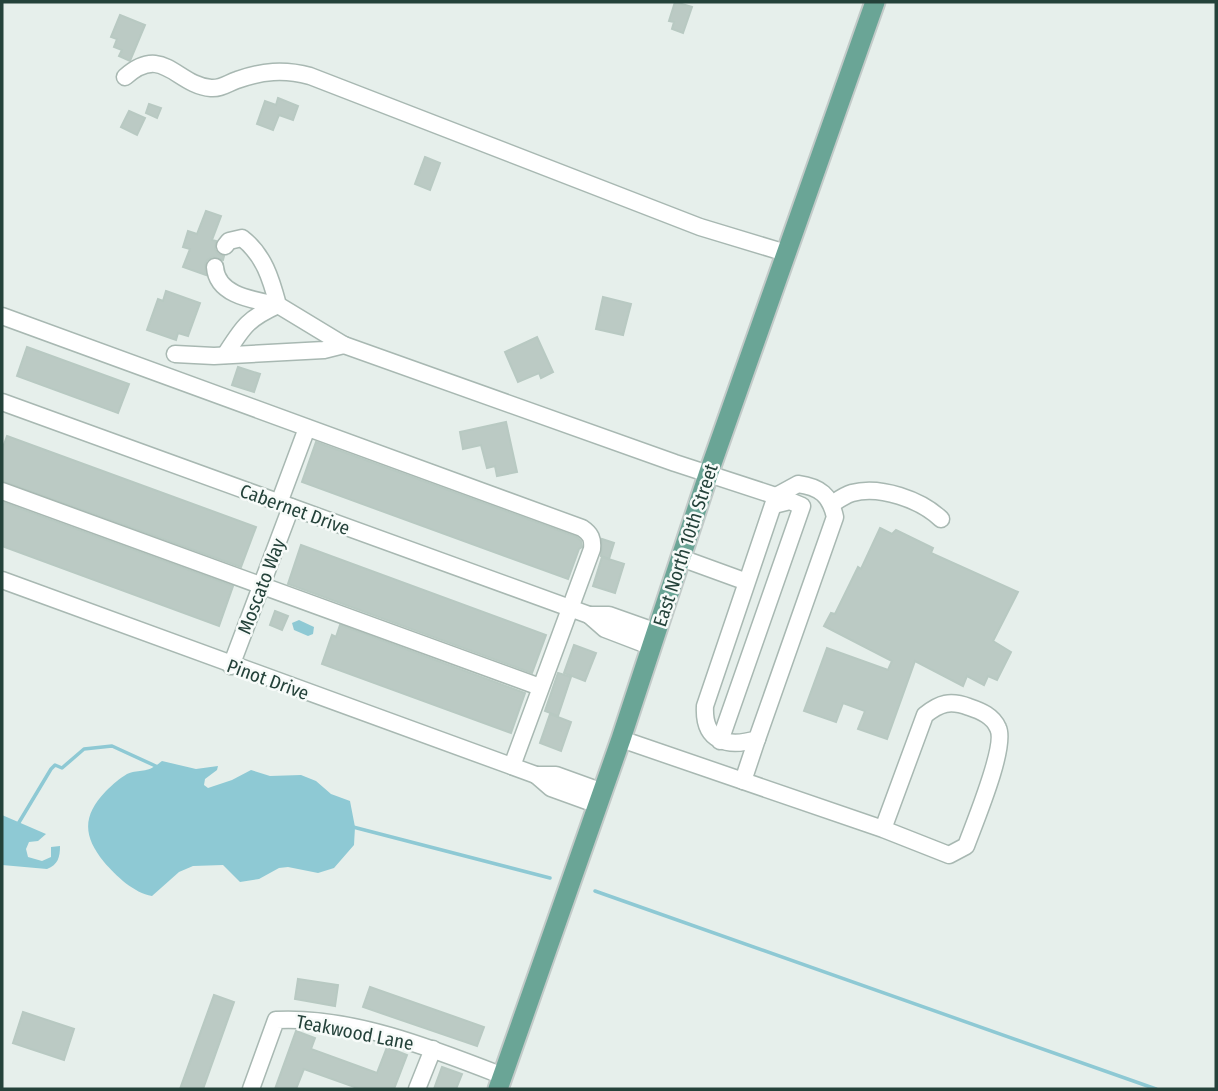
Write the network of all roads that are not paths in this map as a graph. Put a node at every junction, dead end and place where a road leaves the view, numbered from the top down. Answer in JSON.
{"nodes":[{"id":1,"x":875,"y":2,"type":"edge"},
{"id":2,"x":125,"y":77,"type":"dead end"},
{"id":3,"x":225,"y":246,"type":"dead end"},
{"id":4,"x":786,"y":253,"type":"junction"},
{"id":5,"x":215,"y":267,"type":"dead end"},
{"id":6,"x":278,"y":305,"type":"junction"},
{"id":7,"x":2,"y":316,"type":"edge"},
{"id":8,"x":344,"y":345,"type":"junction"},
{"id":9,"x":174,"y":354,"type":"dead end"},
{"id":10,"x":225,"y":355,"type":"junction"},
{"id":11,"x":2,"y":403,"type":"edge"},
{"id":12,"x":307,"y":428,"type":"junction"},
{"id":13,"x":709,"y":472,"type":"junction"},
{"id":14,"x":2,"y":491,"type":"edge"},
{"id":15,"x":775,"y":501,"type":"junction"},
{"id":16,"x":832,"y":504,"type":"junction"},
{"id":17,"x":285,"y":505,"type":"junction"},
{"id":18,"x":941,"y":519,"type":"dead end"},
{"id":19,"x":681,"y":558,"type":"junction"},
{"id":20,"x":2,"y":580,"type":"edge"},
{"id":21,"x":747,"y":582,"type":"junction"},
{"id":22,"x":261,"y":586,"type":"junction"},
{"id":23,"x":569,"y":608,"type":"junction"},
{"id":24,"x":654,"y":640,"type":"junction"},
{"id":25,"x":231,"y":666,"type":"junction"},
{"id":26,"x":540,"y":687,"type":"junction"},
{"id":27,"x":621,"y":739,"type":"junction"},
{"id":28,"x":757,"y":739,"type":"junction"},
{"id":29,"x":720,"y":741,"type":"junction"},
{"id":30,"x":512,"y":766,"type":"junction"},
{"id":31,"x":743,"y":781,"type":"junction"},
{"id":32,"x":600,"y":799,"type":"junction"},
{"id":33,"x":883,"y":829,"type":"junction"},
{"id":34,"x":433,"y":1049,"type":"junction"},
{"id":35,"x":500,"y":1082,"type":"edge"},
{"id":36,"x":251,"y":1089,"type":"edge"},
{"id":37,"x":417,"y":1089,"type":"edge"}],
"edges":[{"from":1,"to":4,"type":"main road","name":"East North 10th Street"},
{"from":2,"to":4,"type":"street"},
{"from":3,"to":6,"type":"street"},
{"from":4,"to":13,"type":"main road","name":"East North 10th Street"},
{"from":5,"to":6,"type":"street"},
{"from":6,"to":8,"type":"street"},
{"from":6,"to":10,"type":"street"},
{"from":7,"to":12,"type":"street"},
{"from":8,"to":10,"type":"street"},
{"from":8,"to":13,"type":"street"},
{"from":9,"to":10,"type":"street"},
{"from":11,"to":17,"type":"street","name":"Cabernet Drive"},
{"from":12,"to":17,"type":"street","name":"Moscato Way"},
{"from":12,"to":23,"type":"street"},
{"from":13,"to":15,"type":"street"},
{"from":13,"to":19,"type":"main road","name":"East North 10th Street"},
{"from":14,"to":22,"type":"street"},
{"from":15,"to":16,"type":"street"},
{"from":15,"to":21,"type":"street"},
{"from":15,"to":29,"type":"street"},
{"from":16,"to":18,"type":"street"},
{"from":16,"to":28,"type":"street"},
{"from":17,"to":22,"type":"street","name":"Moscato Way"},
{"from":17,"to":23,"type":"street","name":"Cabernet Drive"},
{"from":19,"to":21,"type":"street"},
{"from":19,"to":24,"type":"main road","name":"East North 10th Street"},
{"from":20,"to":25,"type":"street","name":"Pinot Drive"},
{"from":21,"to":29,"type":"street"},
{"from":22,"to":25,"type":"street","name":"Moscato Way"},
{"from":22,"to":26,"type":"street"},
{"from":23,"to":24,"type":"street","name":"Cabernet Drive"},
{"from":23,"to":26,"type":"street"},
{"from":24,"to":27,"type":"main road","name":"East North 10th Street"},
{"from":25,"to":30,"type":"street","name":"Pinot Drive"},
{"from":26,"to":30,"type":"street"},
{"from":27,"to":31,"type":"street"},
{"from":27,"to":32,"type":"main road","name":"East North 10th Street"},
{"from":28,"to":29,"type":"street"},
{"from":28,"to":31,"type":"street"},
{"from":30,"to":32,"type":"street","name":"Pinot Drive"},
{"from":31,"to":33,"type":"street"},
{"from":32,"to":35,"type":"main road","name":"East North 10th Street"},
{"from":33,"to":33,"type":"street"},
{"from":34,"to":35,"type":"street","name":"Teakwood Lane"},
{"from":34,"to":36,"type":"street","name":"Teakwood Lane"},
{"from":34,"to":37,"type":"street"}]}
